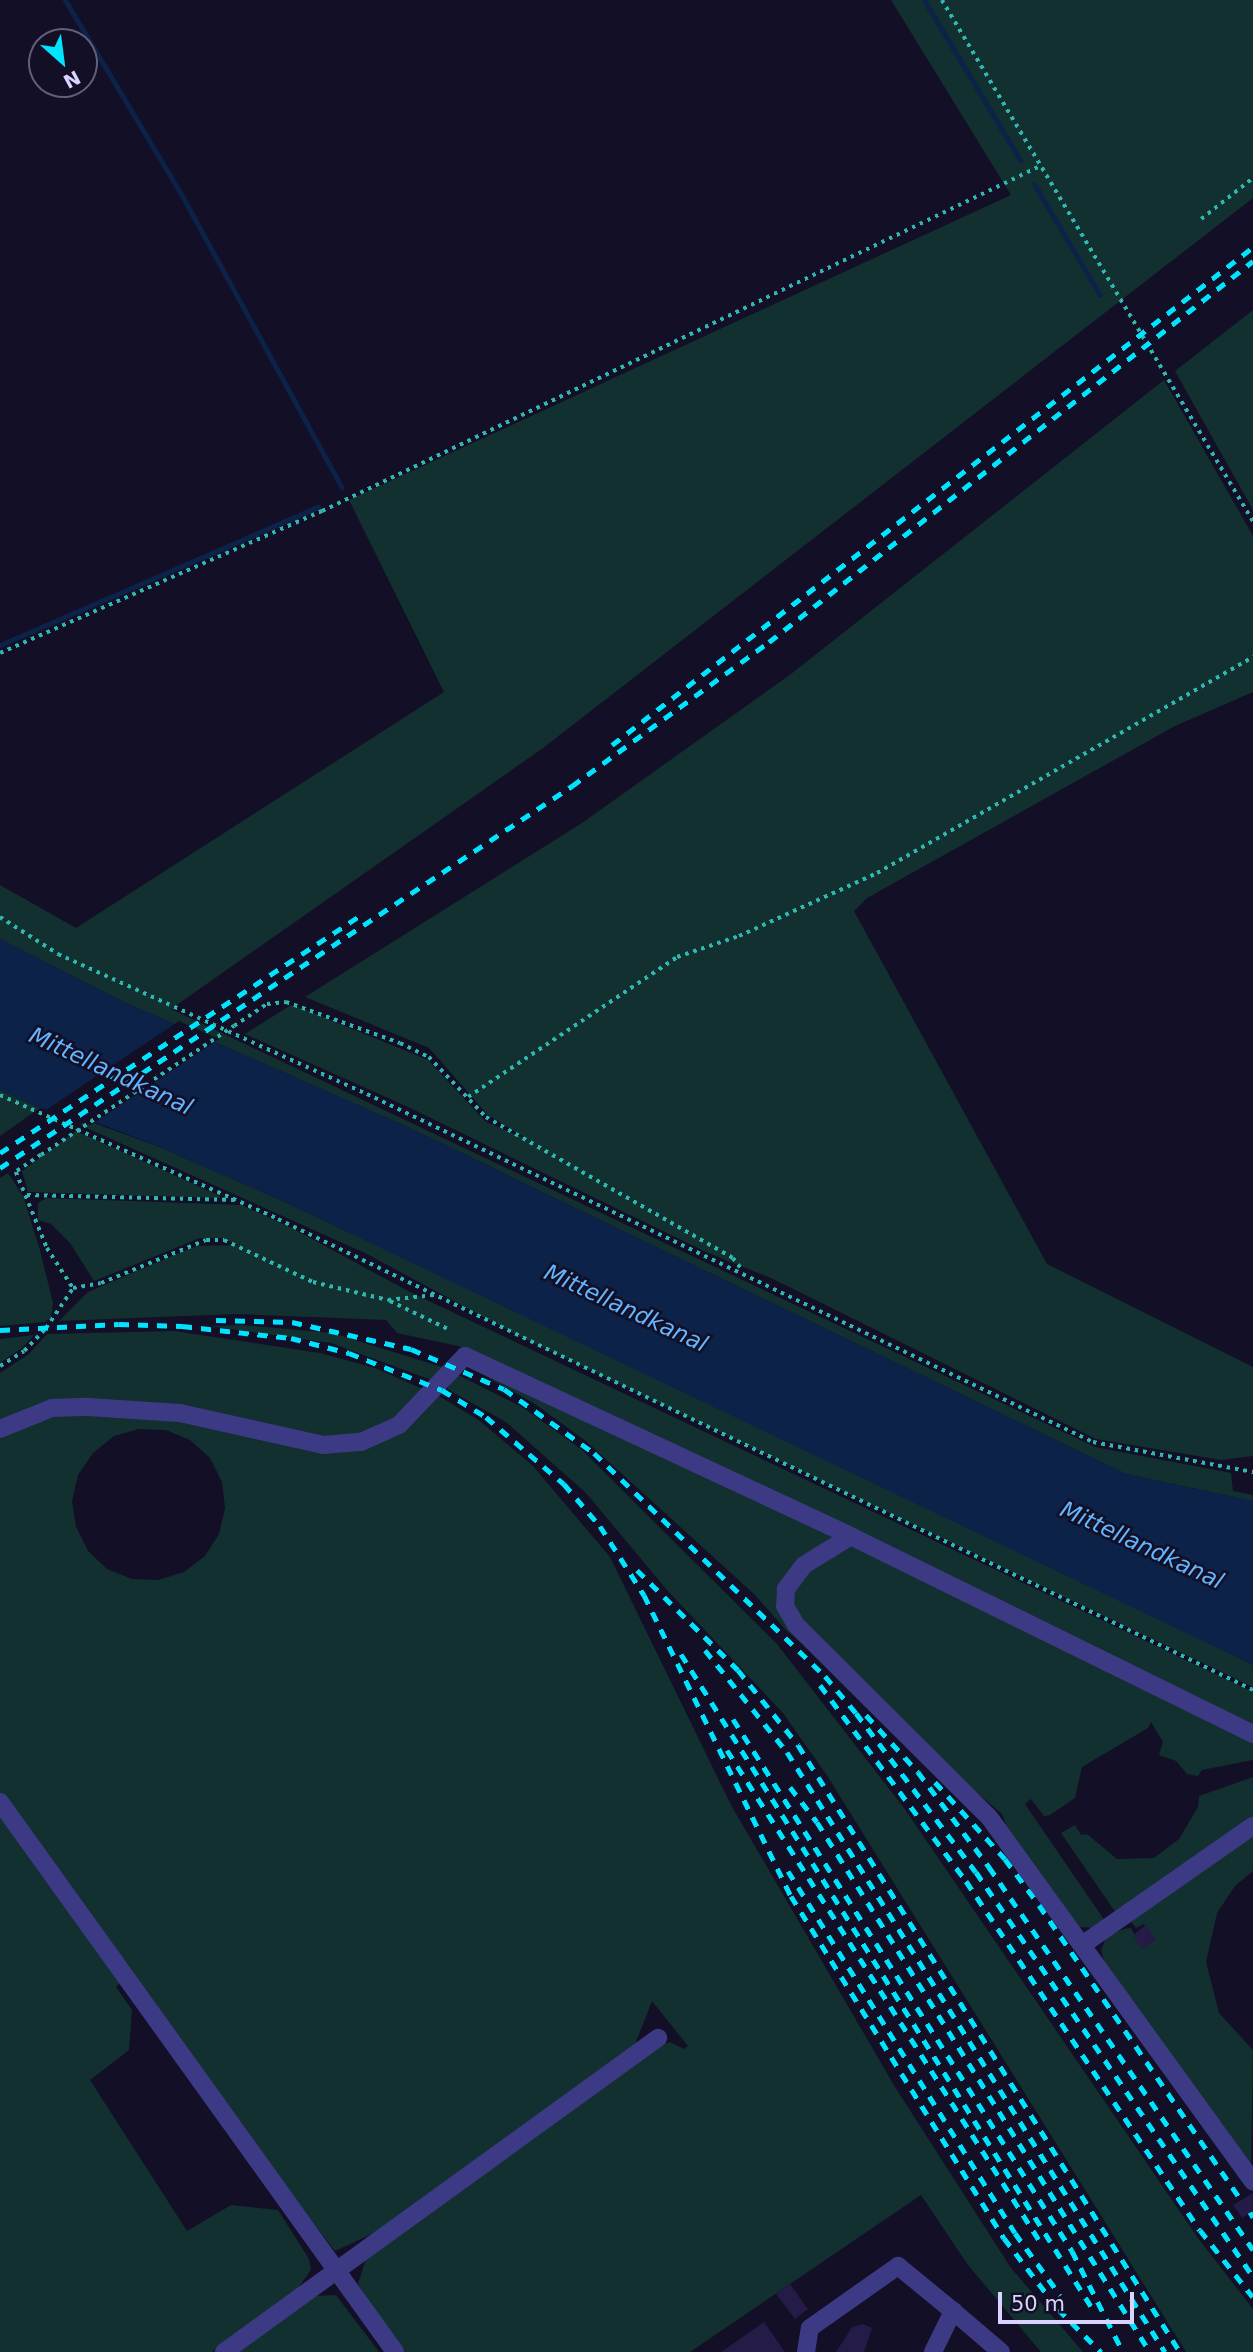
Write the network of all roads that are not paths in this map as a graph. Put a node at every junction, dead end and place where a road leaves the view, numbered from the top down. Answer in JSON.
{"nodes":[{"id":1,"x":0,"y":1429,"type":"edge"},
{"id":2,"x":851,"y":1536,"type":"junction"},
{"id":3,"x":1253,"y":1734,"type":"edge"},
{"id":4,"x":0,"y":1802,"type":"edge"},
{"id":5,"x":1253,"y":1826,"type":"edge"},
{"id":6,"x":1085,"y":1943,"type":"junction"},
{"id":7,"x":658,"y":2038,"type":"dead end"},
{"id":8,"x":1253,"y":2182,"type":"edge"},
{"id":9,"x":335,"y":2272,"type":"junction"},
{"id":10,"x":953,"y":2311,"type":"junction"},
{"id":11,"x":224,"y":2352,"type":"edge"},
{"id":12,"x":395,"y":2352,"type":"edge"},
{"id":13,"x":806,"y":2352,"type":"edge"},
{"id":14,"x":933,"y":2352,"type":"edge"},
{"id":15,"x":1001,"y":2352,"type":"edge"}],
"edges":[{"from":1,"to":2,"type":"lane"},
{"from":2,"to":3,"type":"lane"},
{"from":2,"to":6,"type":"lane"},
{"from":4,"to":9,"type":"lane"},
{"from":5,"to":6,"type":"lane"},
{"from":6,"to":8,"type":"lane"},
{"from":7,"to":9,"type":"lane"},
{"from":9,"to":11,"type":"lane"},
{"from":9,"to":12,"type":"lane"},
{"from":10,"to":13,"type":"lane"},
{"from":10,"to":14,"type":"lane"},
{"from":10,"to":15,"type":"lane"}]}
